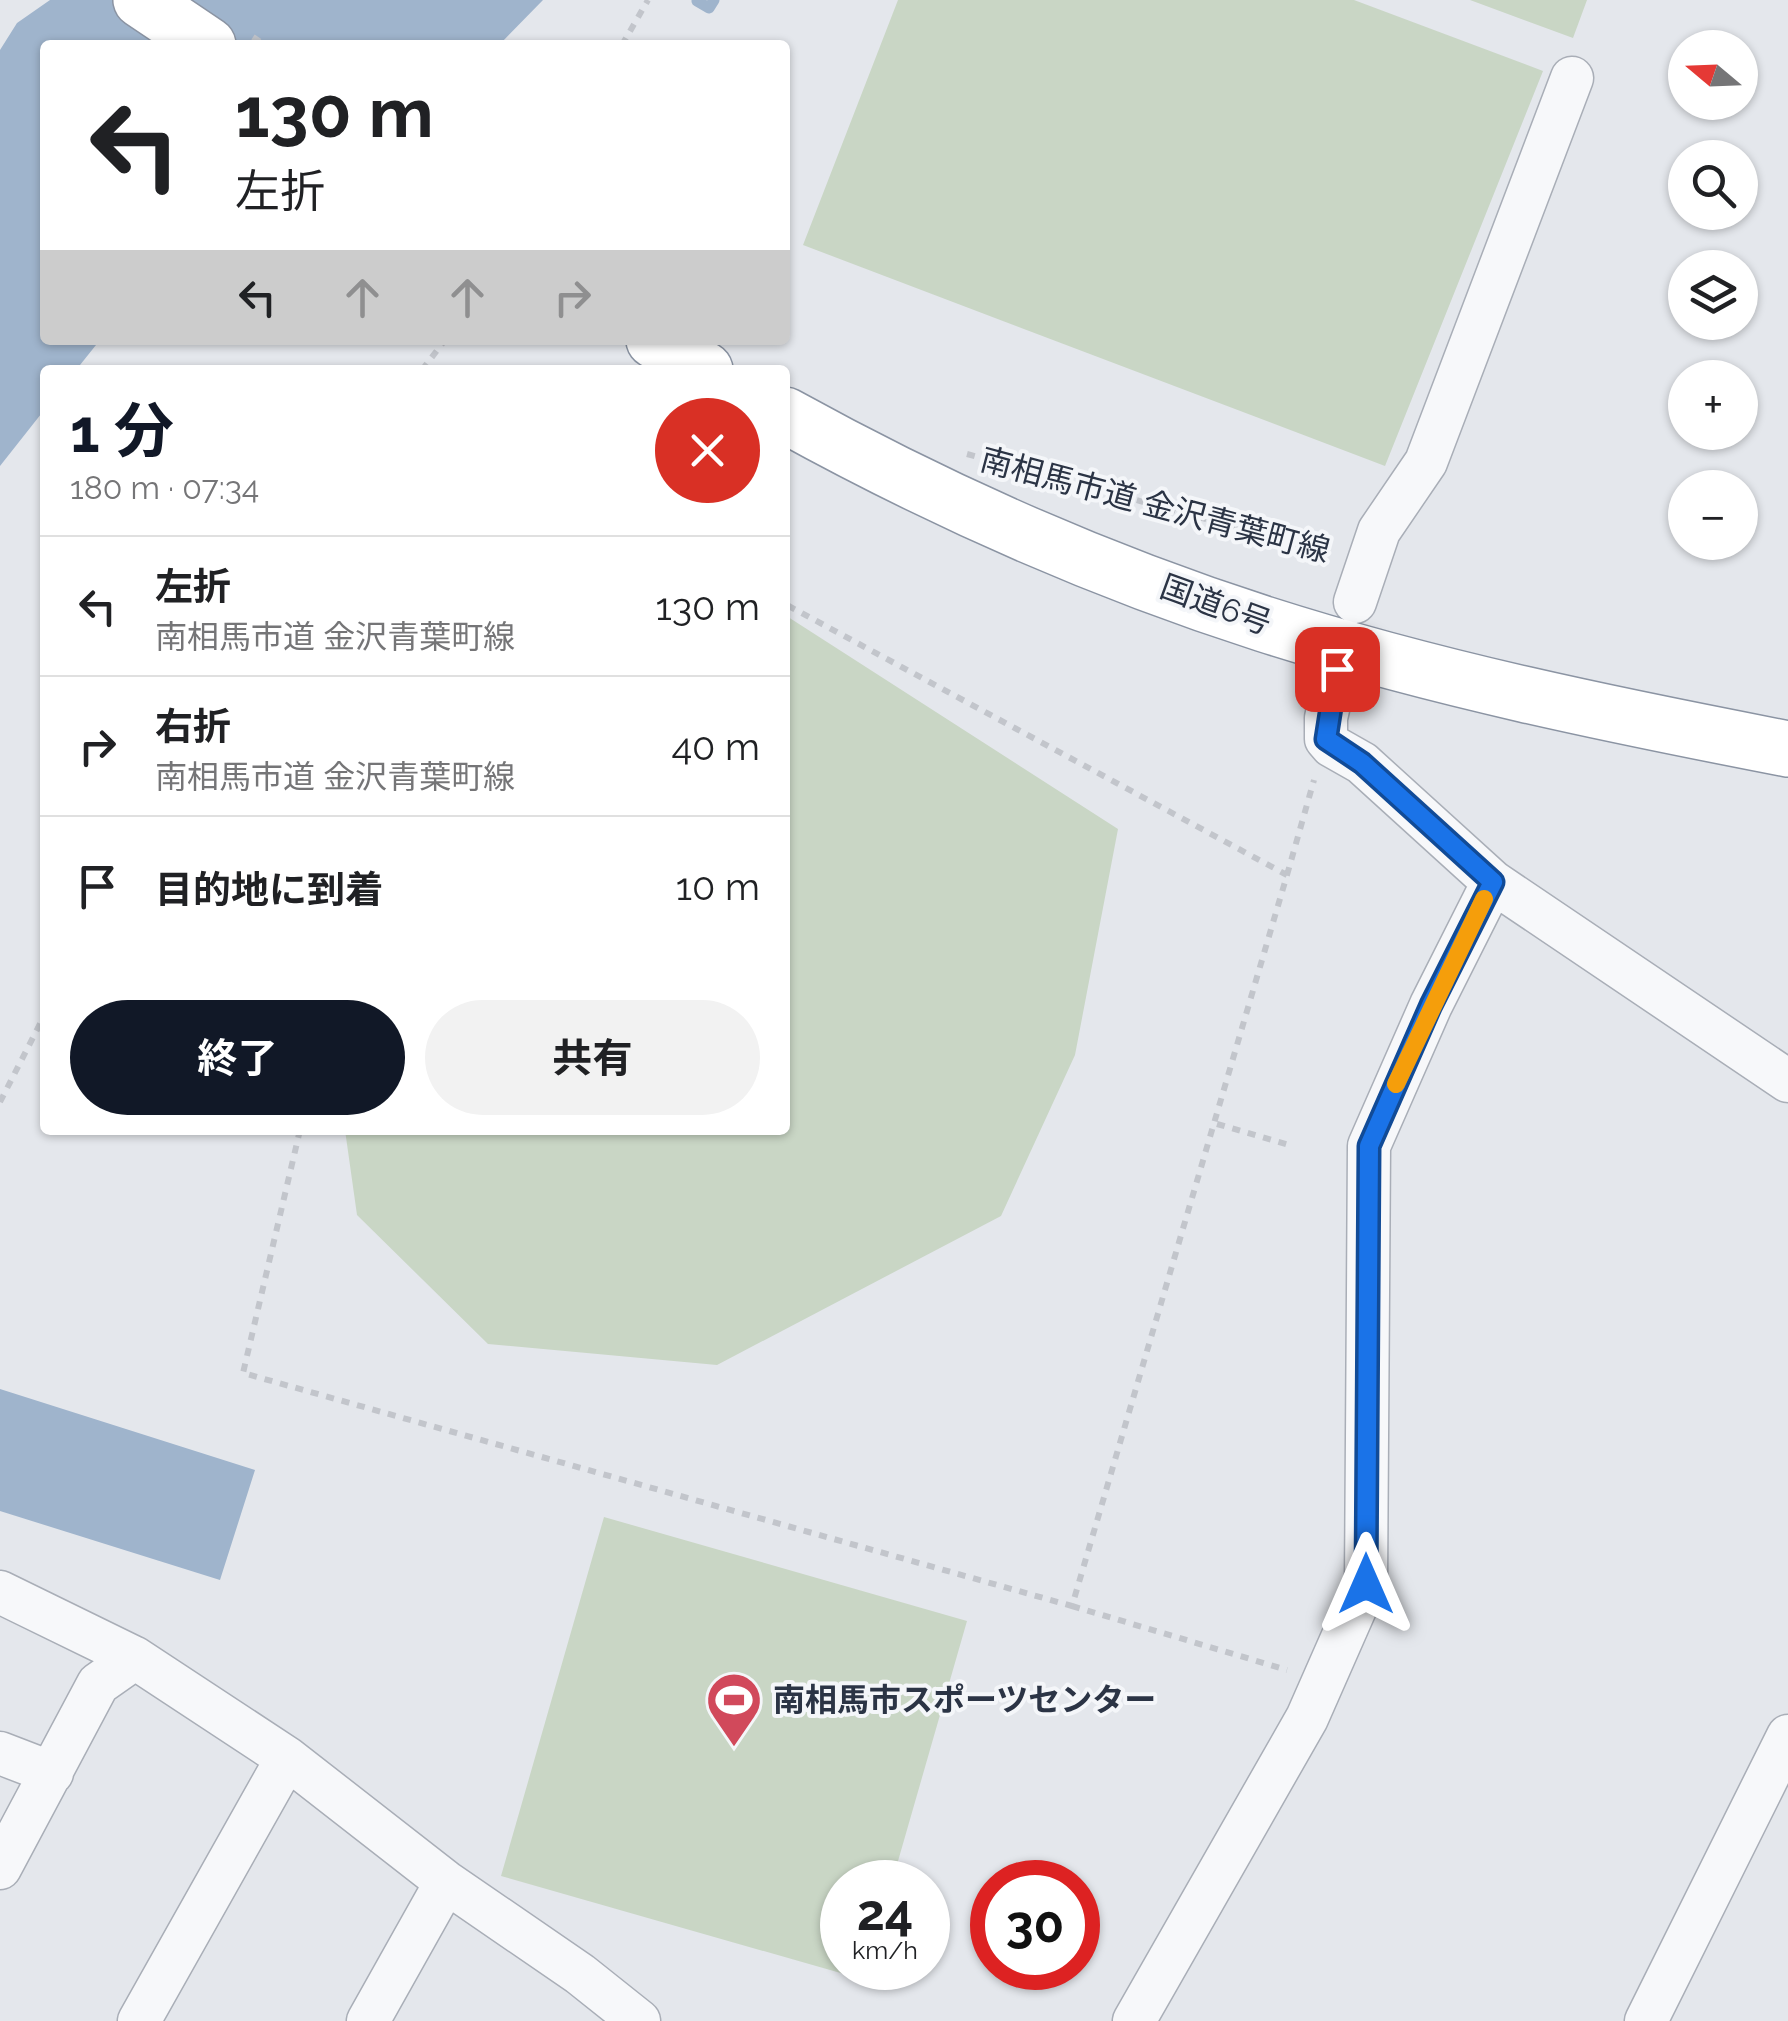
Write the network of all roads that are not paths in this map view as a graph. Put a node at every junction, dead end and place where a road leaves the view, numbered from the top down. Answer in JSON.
{"nodes":[{"id":1,"x":141,"y":0,"type":"edge"},
{"id":2,"x":201,"y":40,"type":"edge"},
{"id":3,"x":1572,"y":78,"type":"dead end"},
{"id":4,"x":662,"y":345,"type":"edge"},
{"id":5,"x":696,"y":365,"type":"edge"},
{"id":6,"x":790,"y":418,"type":"edge"},
{"id":7,"x":1362,"y":583,"type":"road end"},
{"id":8,"x":1337,"y":669,"type":"dead end"},
{"id":9,"x":1788,"y":749,"type":"edge"},
{"id":10,"x":1493,"y":882,"type":"junction"},
{"id":11,"x":1788,"y":1081,"type":"edge"},
{"id":12,"x":0,"y":1592,"type":"edge"},
{"id":13,"x":135,"y":1658,"type":"junction"},
{"id":14,"x":1788,"y":1736,"type":"edge"},
{"id":15,"x":0,"y":1753,"type":"edge"},
{"id":16,"x":288,"y":1758,"type":"junction"},
{"id":17,"x":52,"y":1773,"type":"junction"},
{"id":18,"x":0,"y":1868,"type":"edge"},
{"id":19,"x":446,"y":1882,"type":"junction"},
{"id":20,"x":615,"y":2014,"type":"edge"},
{"id":21,"x":139,"y":2021,"type":"edge"},
{"id":22,"x":368,"y":2021,"type":"edge"},
{"id":23,"x":1134,"y":2021,"type":"edge"},
{"id":24,"x":1646,"y":2021,"type":"edge"}],
"edges":[{"from":1,"to":2,"type":"highway"},
{"from":3,"to":7,"type":"street"},
{"from":4,"to":5,"type":"highway"},
{"from":6,"to":9,"type":"highway","name":"国道6号"},
{"from":8,"to":10,"type":"street"},
{"from":10,"to":11,"type":"street"},
{"from":10,"to":23,"type":"street"},
{"from":12,"to":13,"type":"street"},
{"from":13,"to":16,"type":"street"},
{"from":13,"to":17,"type":"street"},
{"from":14,"to":24,"type":"street"},
{"from":15,"to":17,"type":"street"},
{"from":16,"to":19,"type":"street"},
{"from":16,"to":21,"type":"street"},
{"from":17,"to":18,"type":"street"},
{"from":19,"to":20,"type":"street"},
{"from":19,"to":22,"type":"street"}]}
